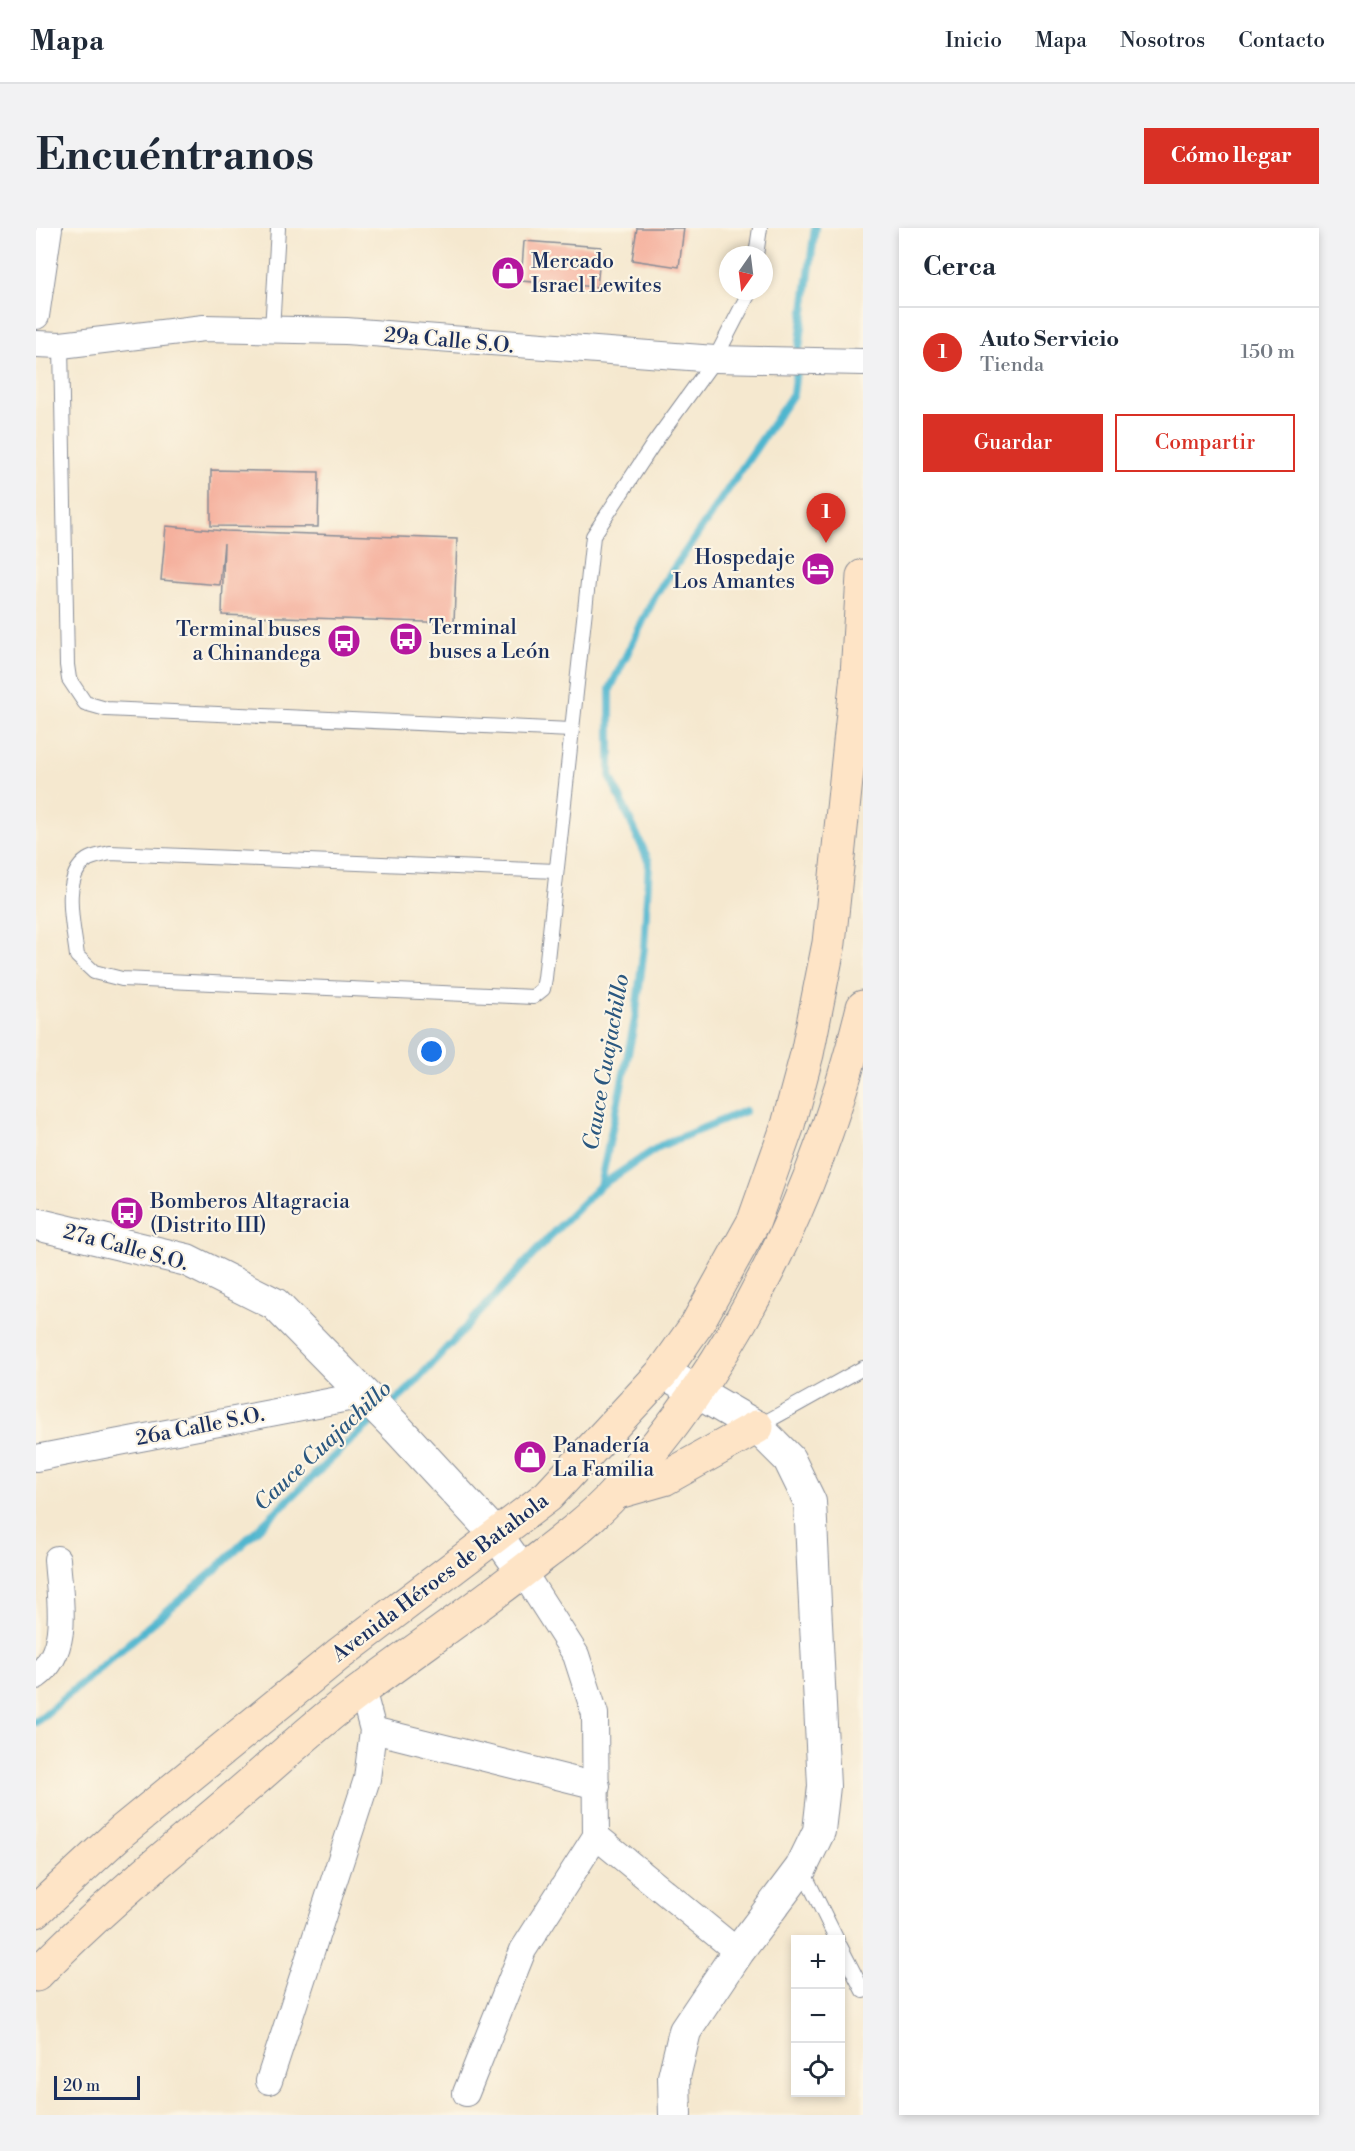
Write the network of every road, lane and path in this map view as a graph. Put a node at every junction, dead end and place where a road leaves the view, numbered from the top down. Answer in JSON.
{"nodes":[{"id":1,"x":49,"y":228,"type":"edge"},
{"id":2,"x":278,"y":228,"type":"edge"},
{"id":3,"x":760,"y":228,"type":"edge"},
{"id":4,"x":757,"y":246,"type":"edge"},
{"id":5,"x":745,"y":300,"type":"edge"},
{"id":6,"x":36,"y":316,"type":"edge"},
{"id":7,"x":272,"y":330,"type":"junction"},
{"id":8,"x":48,"y":344,"type":"edge"},
{"id":9,"x":715,"y":358,"type":"junction"},
{"id":10,"x":863,"y":362,"type":"edge"},
{"id":11,"x":863,"y":576,"type":"edge"},
{"id":12,"x":571,"y":730,"type":"junction"},
{"id":13,"x":556,"y":871,"type":"junction"},
{"id":14,"x":863,"y":1008,"type":"edge"},
{"id":15,"x":36,"y":1224,"type":"edge"},
{"id":16,"x":863,"y":1368,"type":"edge"},
{"id":17,"x":663,"y":1372,"type":"junction"},
{"id":18,"x":698,"y":1390,"type":"junction"},
{"id":19,"x":368,"y":1399,"type":"junction"},
{"id":20,"x":757,"y":1427,"type":"junction"},
{"id":21,"x":36,"y":1458,"type":"edge"},
{"id":22,"x":615,"y":1493,"type":"junction"},
{"id":23,"x":497,"y":1536,"type":"junction"},
{"id":24,"x":57,"y":1559,"type":"dead end"},
{"id":25,"x":523,"y":1572,"type":"junction"},
{"id":26,"x":36,"y":1676,"type":"edge"},
{"id":27,"x":362,"y":1689,"type":"junction"},
{"id":28,"x":373,"y":1730,"type":"junction"},
{"id":29,"x":597,"y":1786,"type":"junction"},
{"id":30,"x":596,"y":1836,"type":"junction"},
{"id":31,"x":801,"y":1868,"type":"junction"},
{"id":32,"x":36,"y":1911,"type":"edge"},
{"id":33,"x":834,"y":1935,"type":"edge"},
{"id":34,"x":845,"y":1951,"type":"edge"},
{"id":35,"x":738,"y":1952,"type":"junction"},
{"id":36,"x":856,"y":1963,"type":"edge"},
{"id":37,"x":36,"y":1975,"type":"edge"},
{"id":38,"x":863,"y":1991,"type":"edge"},
{"id":39,"x":269,"y":2081,"type":"dead end"},
{"id":40,"x":466,"y":2093,"type":"dead end"},
{"id":41,"x":675,"y":2115,"type":"edge"}],
"edges":[{"from":1,"to":6,"type":"street"},
{"from":2,"to":7,"type":"lane"},
{"from":3,"to":4,"type":"lane"},
{"from":5,"to":9,"type":"lane"},
{"from":7,"to":8,"type":"street","name":"29a Calle S.O."},
{"from":7,"to":9,"type":"street","name":"29a Calle S.O."},
{"from":8,"to":12,"type":"lane"},
{"from":9,"to":10,"type":"street","name":"29a Calle S.O."},
{"from":9,"to":12,"type":"lane"},
{"from":11,"to":17,"type":"main road","name":"Avenida Héroes de Batahola"},
{"from":12,"to":13,"type":"lane"},
{"from":13,"to":13,"type":"lane"},
{"from":14,"to":18,"type":"main road","name":"Avenida Héroes de Batahola"},
{"from":15,"to":19,"type":"street","name":"27a Calle S.O."},
{"from":16,"to":20,"type":"lane"},
{"from":17,"to":18,"type":"street"},
{"from":17,"to":23,"type":"main road","name":"Avenida Héroes de Batahola"},
{"from":18,"to":20,"type":"street"},
{"from":18,"to":22,"type":"main road","name":"Avenida Héroes de Batahola"},
{"from":19,"to":21,"type":"street","name":"26a Calle S.O."},
{"from":19,"to":23,"type":"street","name":"27a Calle S.O."},
{"from":20,"to":22,"type":"main road"},
{"from":20,"to":31,"type":"street"},
{"from":22,"to":25,"type":"main road","name":"Avenida Héroes de Batahola"},
{"from":23,"to":25,"type":"street","name":"27a Calle S.O."},
{"from":23,"to":32,"type":"main road","name":"Avenida Héroes de Batahola"},
{"from":24,"to":26,"type":"street"},
{"from":25,"to":27,"type":"main road","name":"Avenida Héroes de Batahola"},
{"from":25,"to":29,"type":"street"},
{"from":27,"to":28,"type":"street"},
{"from":27,"to":37,"type":"main road","name":"Avenida Héroes de Batahola"},
{"from":28,"to":29,"type":"street"},
{"from":28,"to":39,"type":"street"},
{"from":29,"to":30,"type":"street"},
{"from":30,"to":35,"type":"street"},
{"from":30,"to":40,"type":"street"},
{"from":31,"to":33,"type":"lane"},
{"from":31,"to":35,"type":"street"},
{"from":34,"to":36,"type":"lane"},
{"from":35,"to":41,"type":"street"},
{"from":36,"to":38,"type":"lane"}]}
